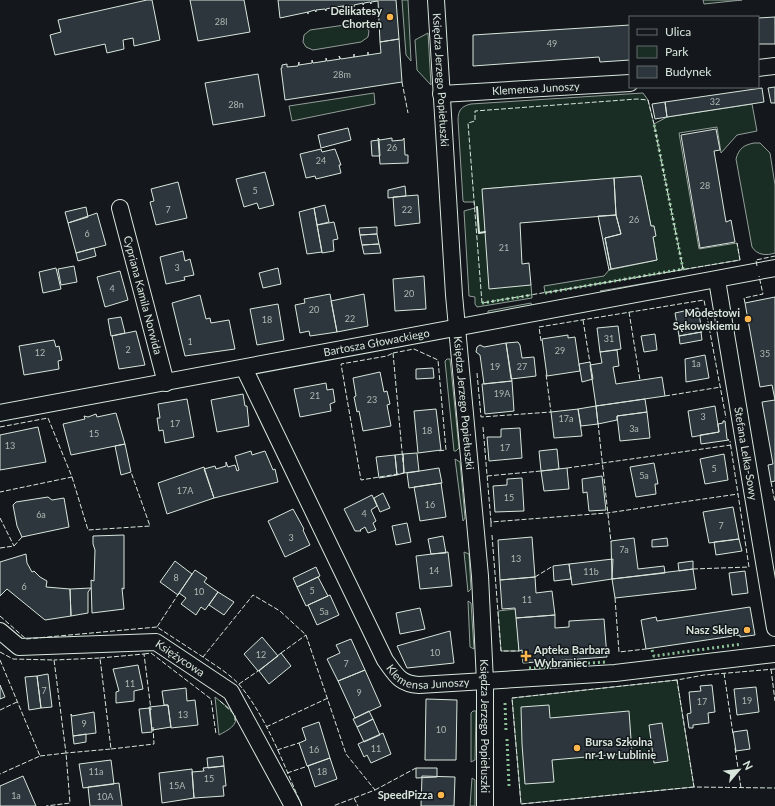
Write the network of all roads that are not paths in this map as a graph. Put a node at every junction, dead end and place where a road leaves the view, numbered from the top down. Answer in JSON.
{"nodes":[{"id":1,"x":436,"y":0,"type":"edge"},
{"id":2,"x":775,"y":66,"type":"edge"},
{"id":3,"x":759,"y":68,"type":"edge"},
{"id":4,"x":629,"y":83,"type":"edge"},
{"id":5,"x":441,"y":94,"type":"junction"},
{"id":6,"x":120,"y":208,"type":"dead end"},
{"id":7,"x":775,"y":268,"type":"edge"},
{"id":8,"x":717,"y":280,"type":"junction"},
{"id":9,"x":457,"y":328,"type":"junction"},
{"id":10,"x":244,"y":368,"type":"junction"},
{"id":11,"x":166,"y":383,"type":"junction"},
{"id":12,"x":0,"y":413,"type":"edge"},
{"id":13,"x":775,"y":628,"type":"edge"},
{"id":14,"x":0,"y":631,"type":"edge"},
{"id":15,"x":775,"y":654,"type":"edge"},
{"id":16,"x":485,"y":682,"type":"junction"},
{"id":17,"x":293,"y":806,"type":"edge"},
{"id":18,"x":485,"y":806,"type":"edge"}],
"edges":[{"from":1,"to":5,"type":"street","name":"Księdza Jerzego Popiełuszki"},
{"from":2,"to":3,"type":"street"},
{"from":4,"to":5,"type":"street","name":"Klemensa Junoszy"},
{"from":5,"to":9,"type":"street","name":"Księdza Jerzego Popiełuszki"},
{"from":6,"to":11,"type":"street","name":"Cypriana Kamila Norwida"},
{"from":7,"to":8,"type":"street","name":"Bartosza Głowackiego"},
{"from":8,"to":9,"type":"street","name":"Bartosza Głowackiego"},
{"from":8,"to":13,"type":"street","name":"Stefana Lelka-Sowy"},
{"from":9,"to":10,"type":"street","name":"Bartosza Głowackiego"},
{"from":9,"to":16,"type":"street","name":"Księdza Jerzego Popiełuszki"},
{"from":10,"to":11,"type":"street","name":"Bartosza Głowackiego"},
{"from":10,"to":16,"type":"street","name":"Klemensa Junoszy"},
{"from":11,"to":12,"type":"street","name":"Bartosza Głowackiego"},
{"from":14,"to":17,"type":"street","name":"Księżycowa"},
{"from":15,"to":16,"type":"street","name":"Klemensa Junoszy"},
{"from":16,"to":18,"type":"street","name":"Księdza Jerzego Popiełuszki"}]}
